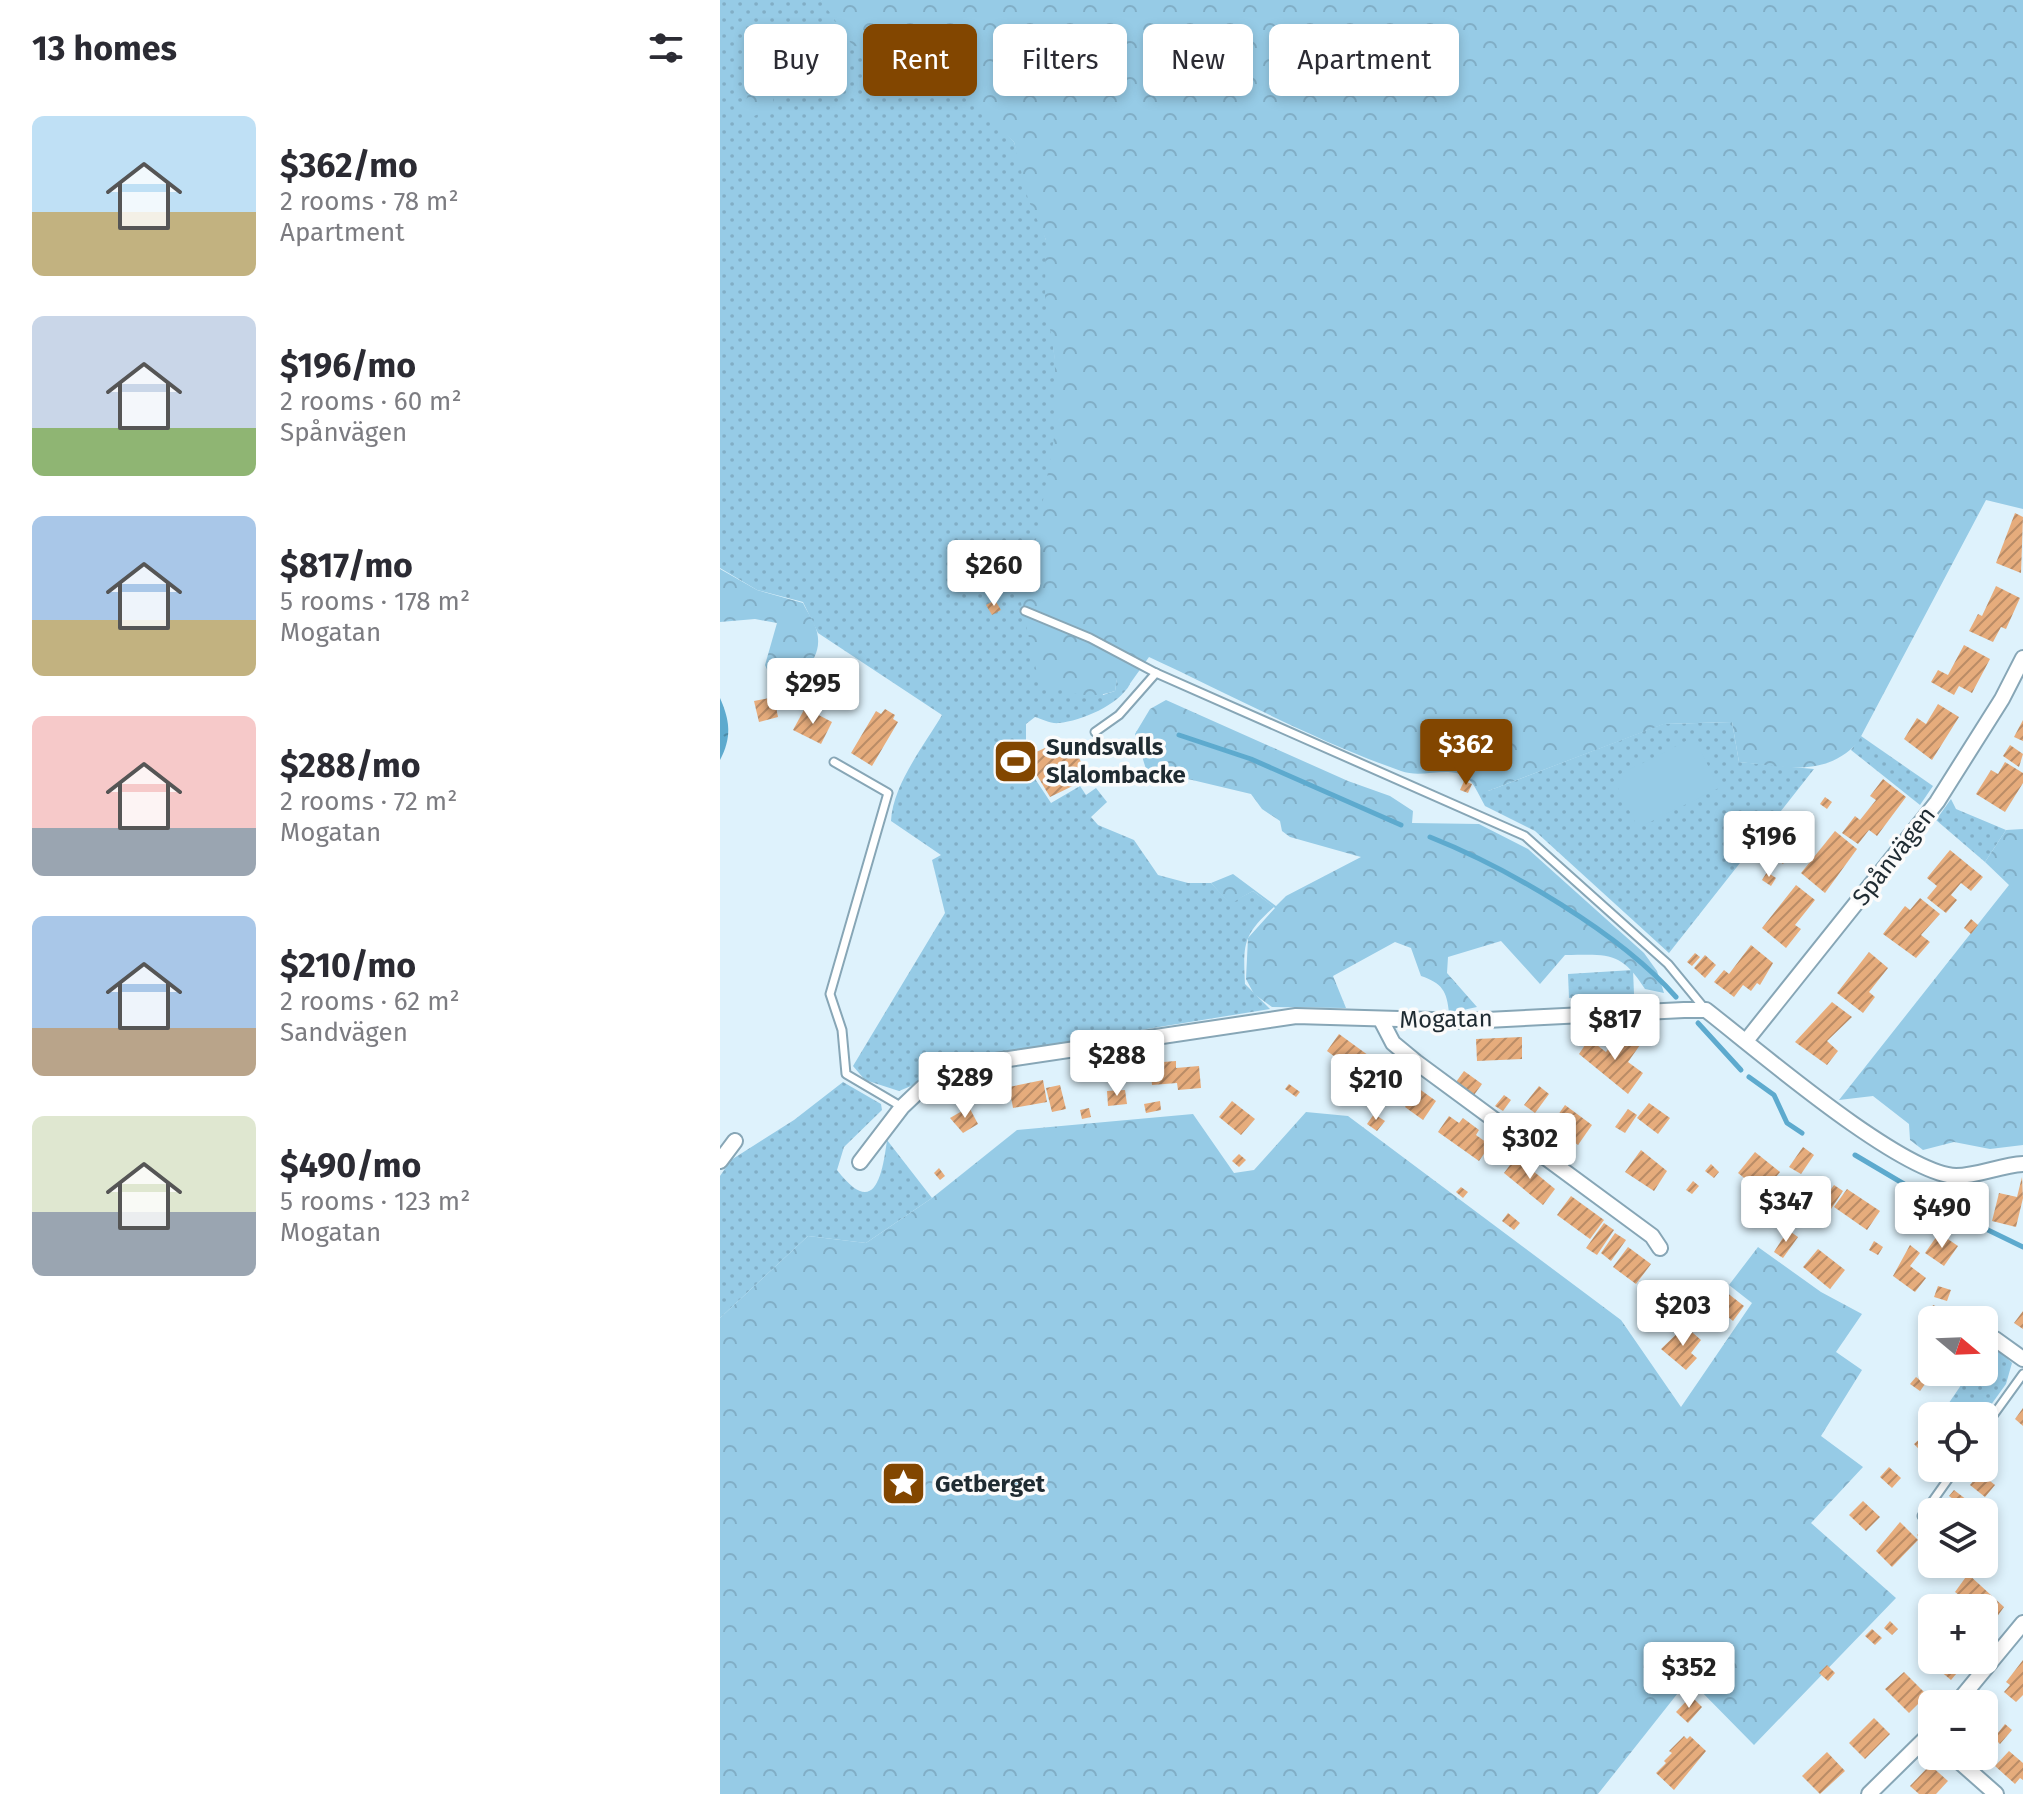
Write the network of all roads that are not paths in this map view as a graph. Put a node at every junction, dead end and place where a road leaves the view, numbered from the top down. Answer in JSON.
{"nodes":[{"id":1,"x":1025,"y":611,"type":"dead end"},
{"id":2,"x":2023,"y":658,"type":"edge"},
{"id":3,"x":1156,"y":673,"type":"junction"},
{"id":4,"x":1095,"y":732,"type":"dead end"},
{"id":5,"x":834,"y":762,"type":"dead end"},
{"id":6,"x":1706,"y":1010,"type":"junction"},
{"id":7,"x":1381,"y":1020,"type":"junction"},
{"id":8,"x":1746,"y":1041,"type":"junction"},
{"id":9,"x":902,"y":1107,"type":"junction"},
{"id":10,"x":735,"y":1141,"type":"dead end"},
{"id":11,"x":720,"y":1161,"type":"edge"},
{"id":12,"x":860,"y":1162,"type":"dead end"},
{"id":13,"x":2023,"y":1164,"type":"edge"},
{"id":14,"x":1660,"y":1248,"type":"dead end"},
{"id":15,"x":1998,"y":1341,"type":"edge"},
{"id":16,"x":2023,"y":1359,"type":"edge"},
{"id":17,"x":2023,"y":1374,"type":"edge"},
{"id":18,"x":1998,"y":1409,"type":"edge"},
{"id":19,"x":2023,"y":1623,"type":"edge"},
{"id":20,"x":1968,"y":1690,"type":"edge"},
{"id":21,"x":1918,"y":1747,"type":"edge"},
{"id":22,"x":1969,"y":1770,"type":"edge"},
{"id":23,"x":1869,"y":1794,"type":"edge"},
{"id":24,"x":1996,"y":1794,"type":"edge"}],
"edges":[{"from":1,"to":3,"type":"lane"},
{"from":2,"to":8,"type":"street","name":"Spånvägen"},
{"from":3,"to":4,"type":"lane"},
{"from":3,"to":6,"type":"lane"},
{"from":5,"to":9,"type":"lane"},
{"from":6,"to":7,"type":"street","name":"Mogatan"},
{"from":6,"to":8,"type":"street"},
{"from":7,"to":9,"type":"street","name":"Mogatan"},
{"from":7,"to":14,"type":"street"},
{"from":8,"to":13,"type":"street"},
{"from":9,"to":12,"type":"street","name":"Mogatan"},
{"from":10,"to":11,"type":"street"},
{"from":15,"to":16,"type":"street"},
{"from":17,"to":18,"type":"lane"},
{"from":19,"to":20,"type":"street"},
{"from":21,"to":23,"type":"street"},
{"from":22,"to":24,"type":"street"}]}
